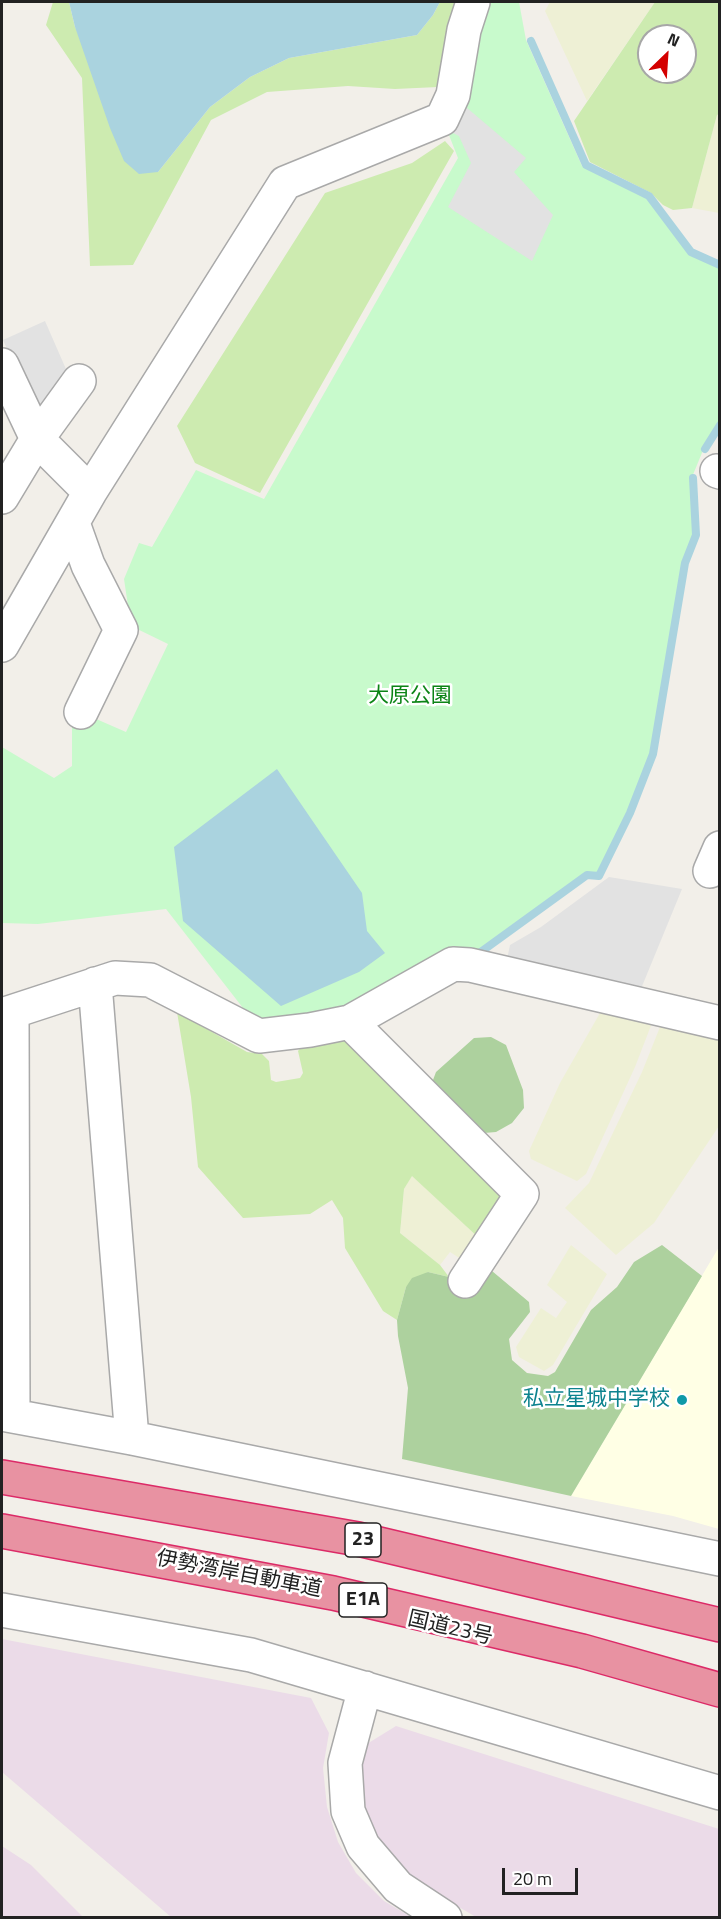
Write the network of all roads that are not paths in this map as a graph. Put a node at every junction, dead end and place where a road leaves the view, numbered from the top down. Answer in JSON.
{"nodes":[{"id":1,"x":473,"y":2,"type":"edge"},
{"id":2,"x":2,"y":365,"type":"edge"},
{"id":3,"x":79,"y":381,"type":"dead end"},
{"id":4,"x":37,"y":439,"type":"junction"},
{"id":5,"x":90,"y":492,"type":"junction"},
{"id":6,"x":2,"y":497,"type":"edge"},
{"id":7,"x":73,"y":522,"type":"junction"},
{"id":8,"x":2,"y":645,"type":"edge"},
{"id":9,"x":81,"y":712,"type":"dead end"},
{"id":10,"x":95,"y":984,"type":"junction"},
{"id":11,"x":7,"y":1014,"type":"edge"},
{"id":12,"x":350,"y":1022,"type":"junction"},
{"id":13,"x":720,"y":1023,"type":"edge"},
{"id":14,"x":465,"y":1281,"type":"dead end"},
{"id":15,"x":7,"y":1415,"type":"edge"},
{"id":16,"x":132,"y":1438,"type":"junction"},
{"id":17,"x":2,"y":1477,"type":"edge"},
{"id":18,"x":2,"y":1485,"type":"edge"},
{"id":19,"x":2,"y":1531,"type":"edge"},
{"id":20,"x":2,"y":1539,"type":"edge"},
{"id":21,"x":720,"y":1559,"type":"edge"},
{"id":22,"x":2,"y":1610,"type":"edge"},
{"id":23,"x":720,"y":1624,"type":"edge"},
{"id":24,"x":720,"y":1633,"type":"edge"},
{"id":25,"x":365,"y":1688,"type":"junction"},
{"id":26,"x":720,"y":1690,"type":"edge"},
{"id":27,"x":720,"y":1696,"type":"edge"},
{"id":28,"x":720,"y":1793,"type":"edge"},
{"id":29,"x":445,"y":1917,"type":"edge"}],
"edges":[{"from":1,"to":5,"type":"street"},
{"from":2,"to":4,"type":"street"},
{"from":3,"to":4,"type":"street"},
{"from":4,"to":5,"type":"street"},
{"from":4,"to":6,"type":"street"},
{"from":5,"to":7,"type":"street"},
{"from":7,"to":8,"type":"street"},
{"from":7,"to":9,"type":"street"},
{"from":10,"to":11,"type":"street"},
{"from":10,"to":12,"type":"street"},
{"from":10,"to":16,"type":"street"},
{"from":11,"to":15,"type":"street"},
{"from":12,"to":13,"type":"street"},
{"from":12,"to":14,"type":"street"},
{"from":15,"to":16,"type":"street"},
{"from":16,"to":21,"type":"street"},
{"from":17,"to":23,"type":"highway","number":"23"},
{"from":18,"to":24,"type":"highway","number":"E1A"},
{"from":19,"to":26,"type":"highway","name":"伊勢湾岸自動車道","number":"E1A"},
{"from":20,"to":27,"type":"highway","name":"国道23号"},
{"from":22,"to":25,"type":"street"},
{"from":25,"to":28,"type":"street"},
{"from":25,"to":29,"type":"street"}]}
